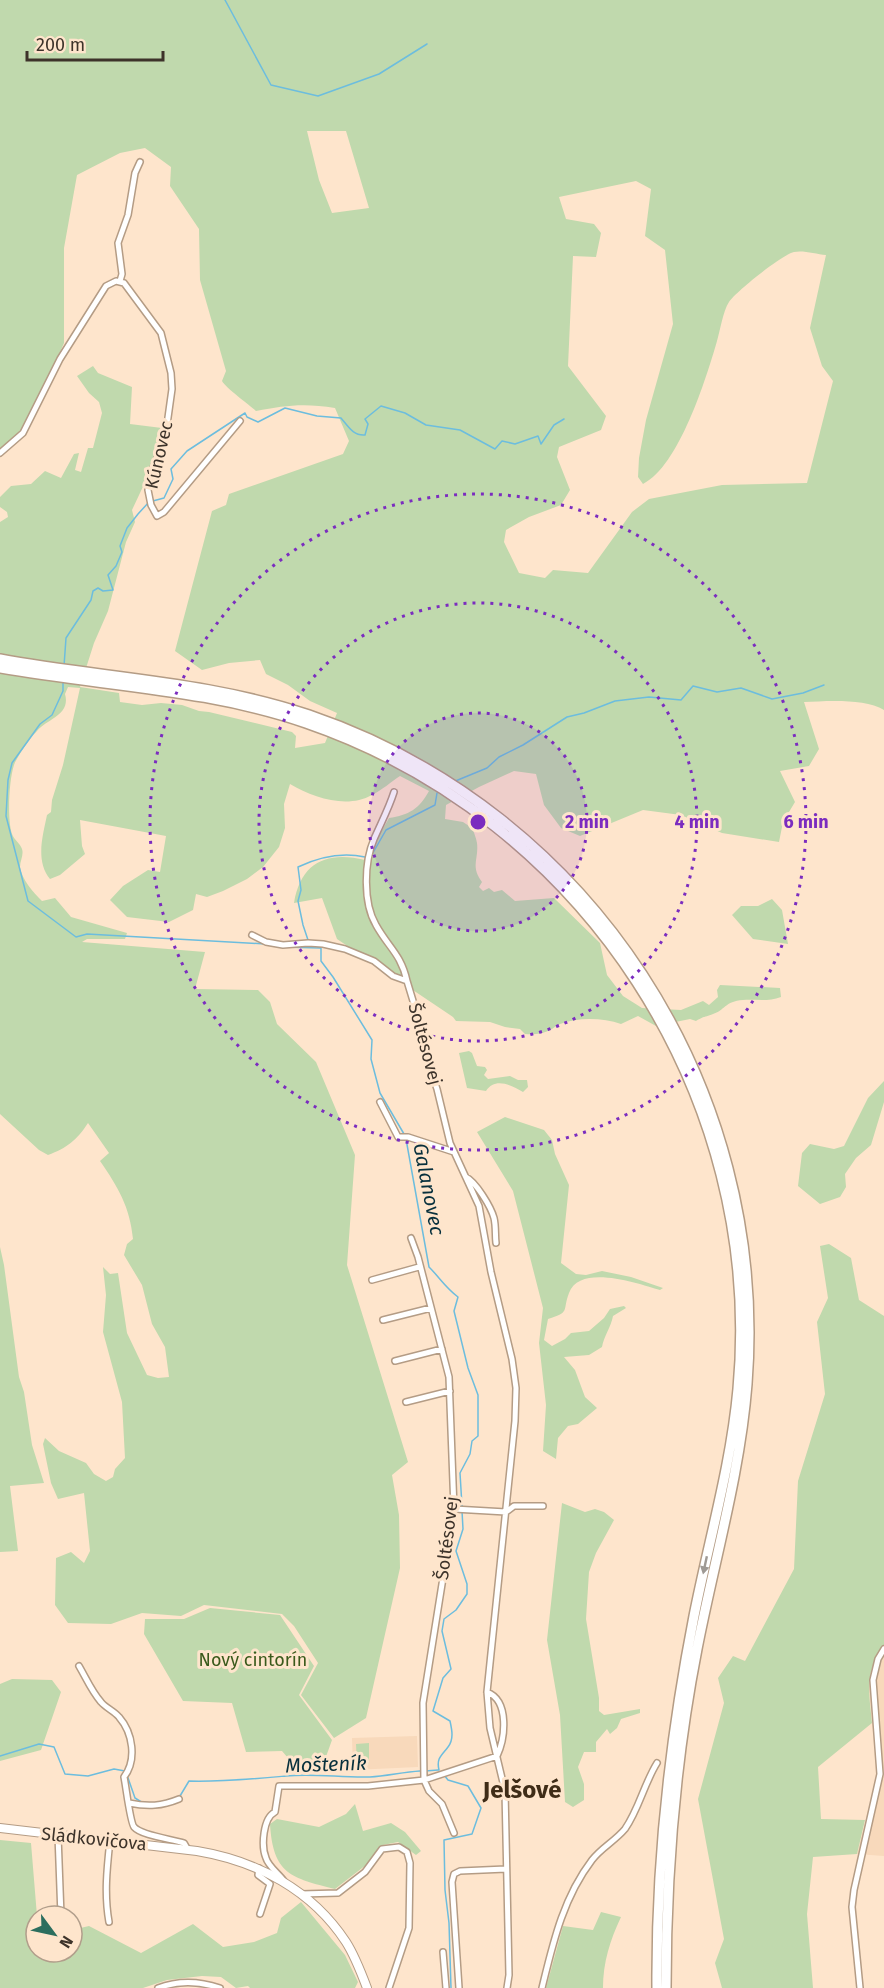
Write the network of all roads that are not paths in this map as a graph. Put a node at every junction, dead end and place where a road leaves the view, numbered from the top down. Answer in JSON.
{"nodes":[{"id":1,"x":140,"y":162,"type":"dead end"},
{"id":2,"x":120,"y":281,"type":"junction"},
{"id":3,"x":240,"y":421,"type":"dead end"},
{"id":4,"x":0,"y":453,"type":"edge"},
{"id":5,"x":0,"y":660,"type":"edge"},
{"id":6,"x":0,"y":668,"type":"edge"},
{"id":7,"x":134,"y":683,"type":"junction"},
{"id":8,"x":394,"y":792,"type":"dead end"},
{"id":9,"x":252,"y":935,"type":"dead end"},
{"id":10,"x":407,"y":981,"type":"junction"},
{"id":11,"x":675,"y":1038,"type":"junction"},
{"id":12,"x":380,"y":1102,"type":"dead end"},
{"id":13,"x":454,"y":1152,"type":"junction"},
{"id":14,"x":465,"y":1176,"type":"junction"},
{"id":15,"x":411,"y":1238,"type":"dead end"},
{"id":16,"x":496,"y":1244,"type":"dead end"},
{"id":17,"x":419,"y":1267,"type":"junction"},
{"id":18,"x":372,"y":1280,"type":"dead end"},
{"id":19,"x":431,"y":1308,"type":"junction"},
{"id":20,"x":383,"y":1320,"type":"dead end"},
{"id":21,"x":442,"y":1349,"type":"junction"},
{"id":22,"x":395,"y":1361,"type":"dead end"},
{"id":23,"x":450,"y":1391,"type":"junction"},
{"id":24,"x":406,"y":1402,"type":"dead end"},
{"id":25,"x":543,"y":1506,"type":"dead end"},
{"id":26,"x":454,"y":1509,"type":"junction"},
{"id":27,"x":506,"y":1512,"type":"junction"},
{"id":28,"x":884,"y":1649,"type":"edge"},
{"id":29,"x":79,"y":1666,"type":"dead end"},
{"id":30,"x":488,"y":1692,"type":"junction"},
{"id":31,"x":497,"y":1756,"type":"junction"},
{"id":32,"x":657,"y":1763,"type":"dead end"},
{"id":33,"x":423,"y":1780,"type":"junction"},
{"id":34,"x":179,"y":1799,"type":"dead end"},
{"id":35,"x":129,"y":1803,"type":"junction"},
{"id":36,"x":0,"y":1828,"type":"edge"},
{"id":37,"x":454,"y":1833,"type":"dead end"},
{"id":38,"x":58,"y":1835,"type":"junction"},
{"id":39,"x":110,"y":1840,"type":"junction"},
{"id":40,"x":188,"y":1850,"type":"junction"},
{"id":41,"x":259,"y":1868,"type":"junction"},
{"id":42,"x":506,"y":1869,"type":"junction"},
{"id":43,"x":284,"y":1882,"type":"junction"},
{"id":44,"x":302,"y":1894,"type":"junction"},
{"id":45,"x":61,"y":1904,"type":"edge"},
{"id":46,"x":260,"y":1914,"type":"dead end"},
{"id":47,"x":109,"y":1922,"type":"dead end"},
{"id":48,"x":443,"y":1952,"type":"dead end"},
{"id":49,"x":158,"y":1988,"type":"edge"},
{"id":50,"x":220,"y":1988,"type":"edge"},
{"id":51,"x":367,"y":1988,"type":"edge"},
{"id":52,"x":389,"y":1988,"type":"edge"},
{"id":53,"x":446,"y":1988,"type":"edge"},
{"id":54,"x":459,"y":1988,"type":"edge"},
{"id":55,"x":507,"y":1988,"type":"edge"},
{"id":56,"x":542,"y":1988,"type":"edge"},
{"id":57,"x":657,"y":1988,"type":"edge"},
{"id":58,"x":666,"y":1988,"type":"edge"},
{"id":59,"x":860,"y":1988,"type":"edge"}],
"edges":[{"from":1,"to":2,"type":"street"},
{"from":2,"to":3,"type":"street","name":"Kúnovec"},
{"from":2,"to":4,"type":"street"},
{"from":5,"to":7,"type":"highway"},
{"from":6,"to":7,"type":"highway"},
{"from":7,"to":11,"type":"highway"},
{"from":8,"to":10,"type":"street"},
{"from":9,"to":10,"type":"street"},
{"from":10,"to":13,"type":"street","name":"Šoltésovej"},
{"from":11,"to":57,"type":"highway","one_way":true},
{"from":11,"to":58,"type":"highway"},
{"from":12,"to":13,"type":"street"},
{"from":13,"to":14,"type":"street","name":"Šoltésovej"},
{"from":14,"to":16,"type":"street","name":"Šoltésovej"},
{"from":14,"to":27,"type":"street","name":"Šoltésovej"},
{"from":15,"to":17,"type":"street","name":"Šoltésovej"},
{"from":17,"to":18,"type":"street"},
{"from":17,"to":19,"type":"street","name":"Šoltésovej"},
{"from":19,"to":20,"type":"street"},
{"from":19,"to":21,"type":"street","name":"Šoltésovej"},
{"from":21,"to":22,"type":"street"},
{"from":21,"to":23,"type":"street","name":"Šoltésovej"},
{"from":23,"to":24,"type":"street"},
{"from":23,"to":26,"type":"street","name":"Šoltésovej"},
{"from":25,"to":27,"type":"street","name":"Šoltésovej"},
{"from":26,"to":27,"type":"street","name":"Šoltésovej"},
{"from":26,"to":33,"type":"street","name":"Šoltésovej"},
{"from":27,"to":30,"type":"street","name":"Šoltésovej"},
{"from":28,"to":59,"type":"street"},
{"from":29,"to":35,"type":"street","name":"Sládkovičova"},
{"from":30,"to":31,"type":"street","name":"Šoltésovej"},
{"from":30,"to":31,"type":"street"},
{"from":31,"to":33,"type":"street"},
{"from":31,"to":42,"type":"street","name":"Šoltésovej"},
{"from":32,"to":56,"type":"street"},
{"from":33,"to":37,"type":"street"},
{"from":33,"to":43,"type":"street"},
{"from":34,"to":35,"type":"street"},
{"from":35,"to":40,"type":"street","name":"Sládkovičova"},
{"from":36,"to":38,"type":"main road","name":"Sládkovičova"},
{"from":38,"to":39,"type":"main road","name":"Sládkovičova"},
{"from":38,"to":45,"type":"street"},
{"from":39,"to":40,"type":"main road","name":"Sládkovičova"},
{"from":39,"to":47,"type":"street"},
{"from":40,"to":41,"type":"main road","name":"Sládkovičova"},
{"from":41,"to":43,"type":"main road","name":"Sládkovičova"},
{"from":41,"to":46,"type":"street"},
{"from":42,"to":54,"type":"street"},
{"from":42,"to":55,"type":"street","name":"Šoltésovej"},
{"from":43,"to":44,"type":"main road","name":"Sládkovičova"},
{"from":44,"to":51,"type":"main road","name":"Sládkovičova"},
{"from":44,"to":52,"type":"street"},
{"from":48,"to":53,"type":"street"},
{"from":49,"to":50,"type":"street"}]}
